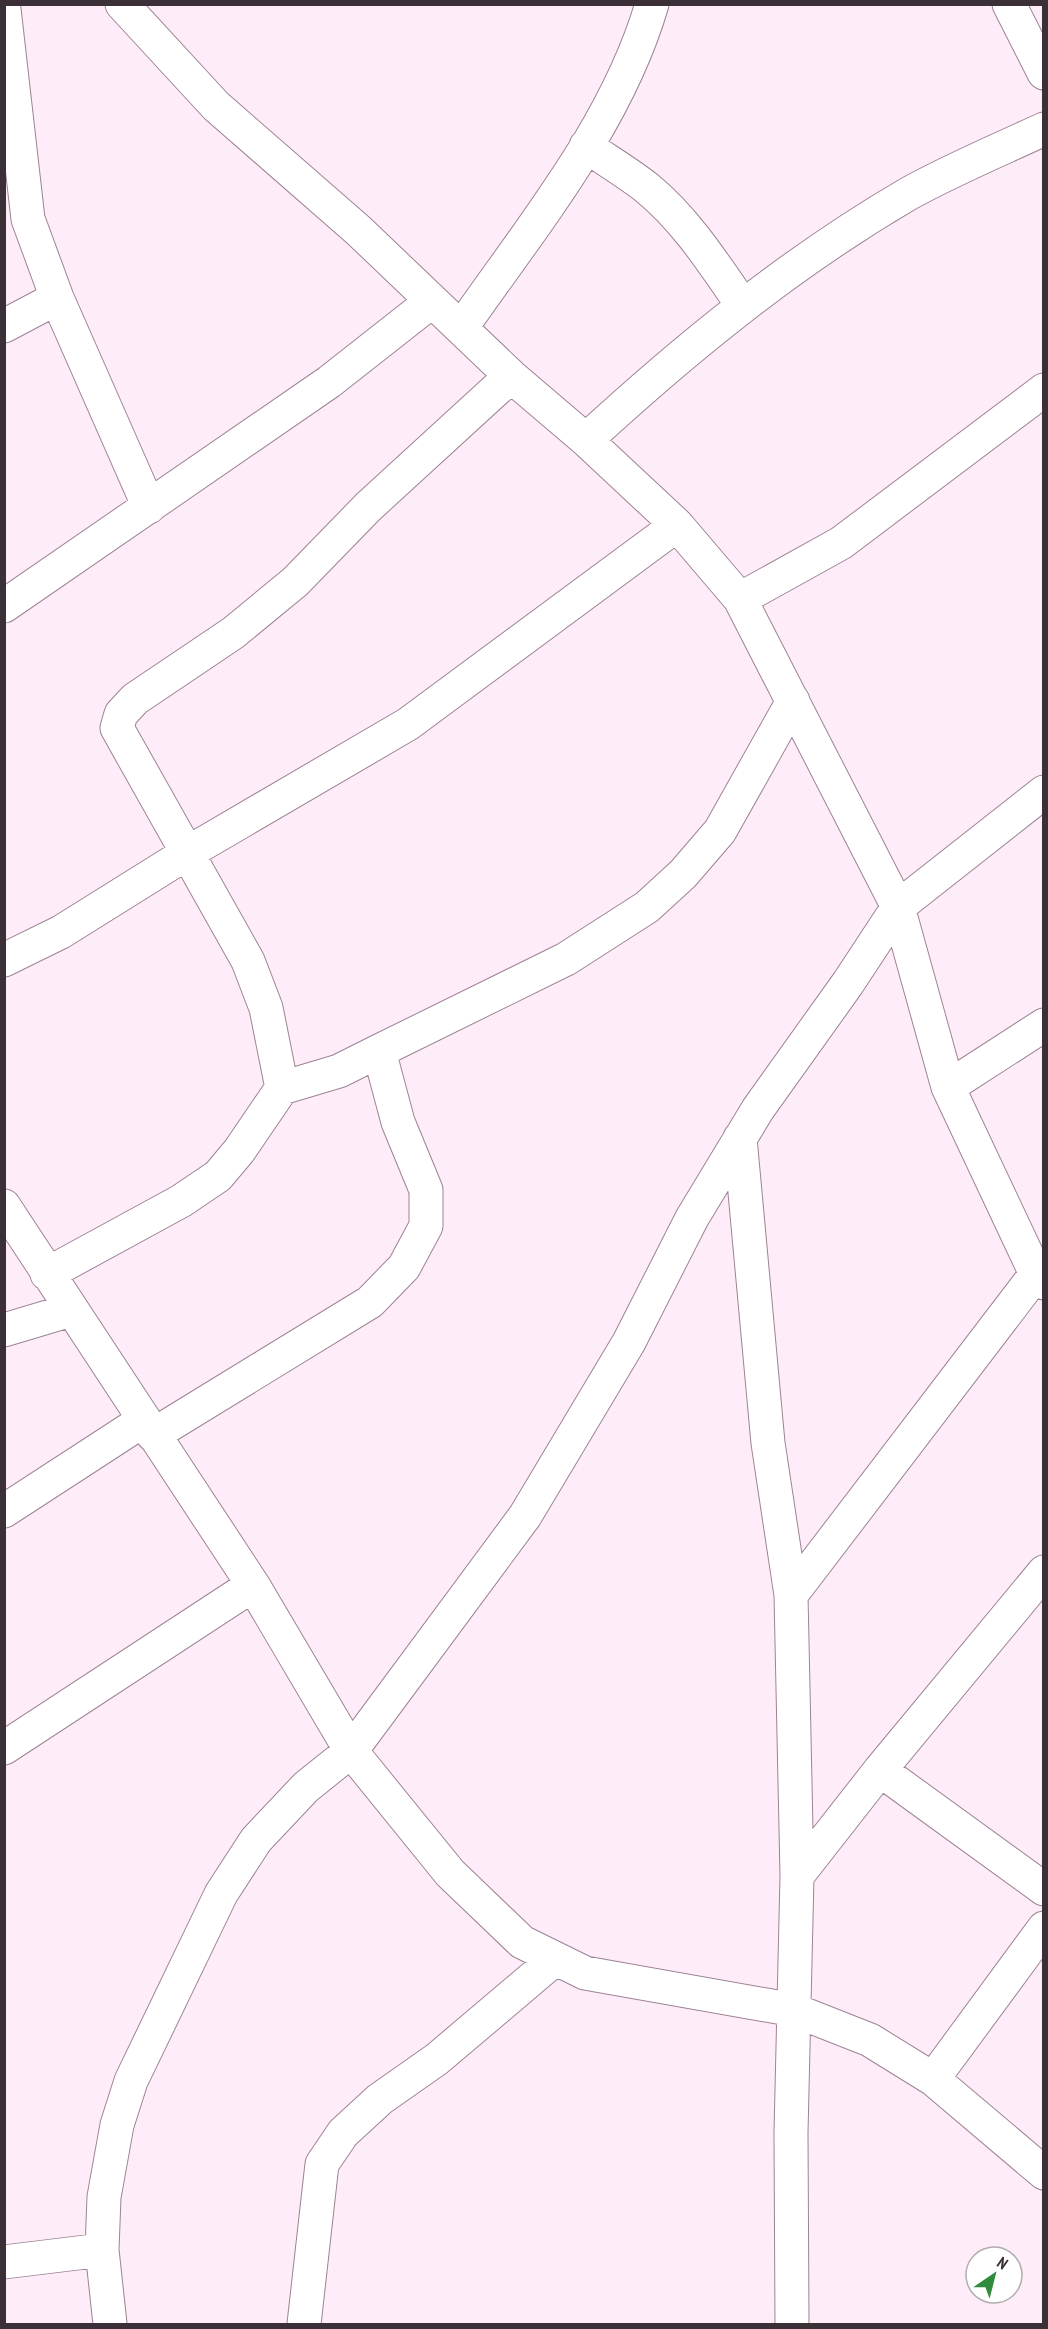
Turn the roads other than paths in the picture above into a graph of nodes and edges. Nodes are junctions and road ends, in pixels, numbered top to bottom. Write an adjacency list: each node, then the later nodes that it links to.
1 (122, 4): 9 (street)
2 (652, 4): 7 (street)
3 (1009, 4): 5 (street)
4 (4, 9): 8 (street)
5 (1044, 73)
6 (1044, 129): 10 (street)
7 (586, 146): 10 (street); 12 (street)
8 (57, 298): 11 (street); 16 (street)
9 (432, 301): 12 (street); 16 (street)
10 (743, 306): 15 (street)
11 (4, 326)
12 (462, 327): 13 (street)
13 (511, 376): 15 (street); 22 (street)
14 (1044, 390): 18 (street)
15 (586, 440): 17 (street)
16 (149, 507): 19 (street)
17 (677, 525): 18 (street); 22 (street)
18 (740, 600): 20 (street)
19 (4, 606)
20 (793, 701): 23 (street); 26 (street)
21 (1044, 792): 23 (street)
22 (189, 852): 24 (street); 28 (street)
23 (898, 907): 27 (street); 29 (street)
24 (4, 960)
25 (1044, 1025): 27 (street)
26 (379, 1052): 28 (street); 35 (street)
27 (948, 1087): 32 (street)
28 (282, 1088): 31 (street)
29 (740, 1138): 39 (street); 41 (street)
30 (4, 1206): 31 (street)
31 (48, 1274): 33 (street)
32 (1040, 1279): 39 (street)
33 (71, 1310): 34 (street); 35 (street)
34 (4, 1330)
35 (149, 1428): 36 (street); 38 (street)
36 (4, 1511)
37 (1044, 1572): 42 (street)
38 (253, 1586): 40 (street); 41 (street)
39 (791, 1595): 43 (street)
40 (4, 1748)
41 (351, 1751): 46 (street); 50 (street)
42 (880, 1770): 43 (street); 44 (street)
43 (797, 1876): 47 (street)
44 (1044, 1889)
45 (1044, 1928): 48 (street)
46 (555, 1959): 47 (street); 53 (street)
47 (794, 2010): 48 (street); 54 (street)
48 (933, 2079): 49 (street)
49 (1044, 2173)
50 (102, 2250): 51 (street); 52 (street)
51 (4, 2262)
52 (110, 2325)
53 (304, 2325)
54 (792, 2325)

